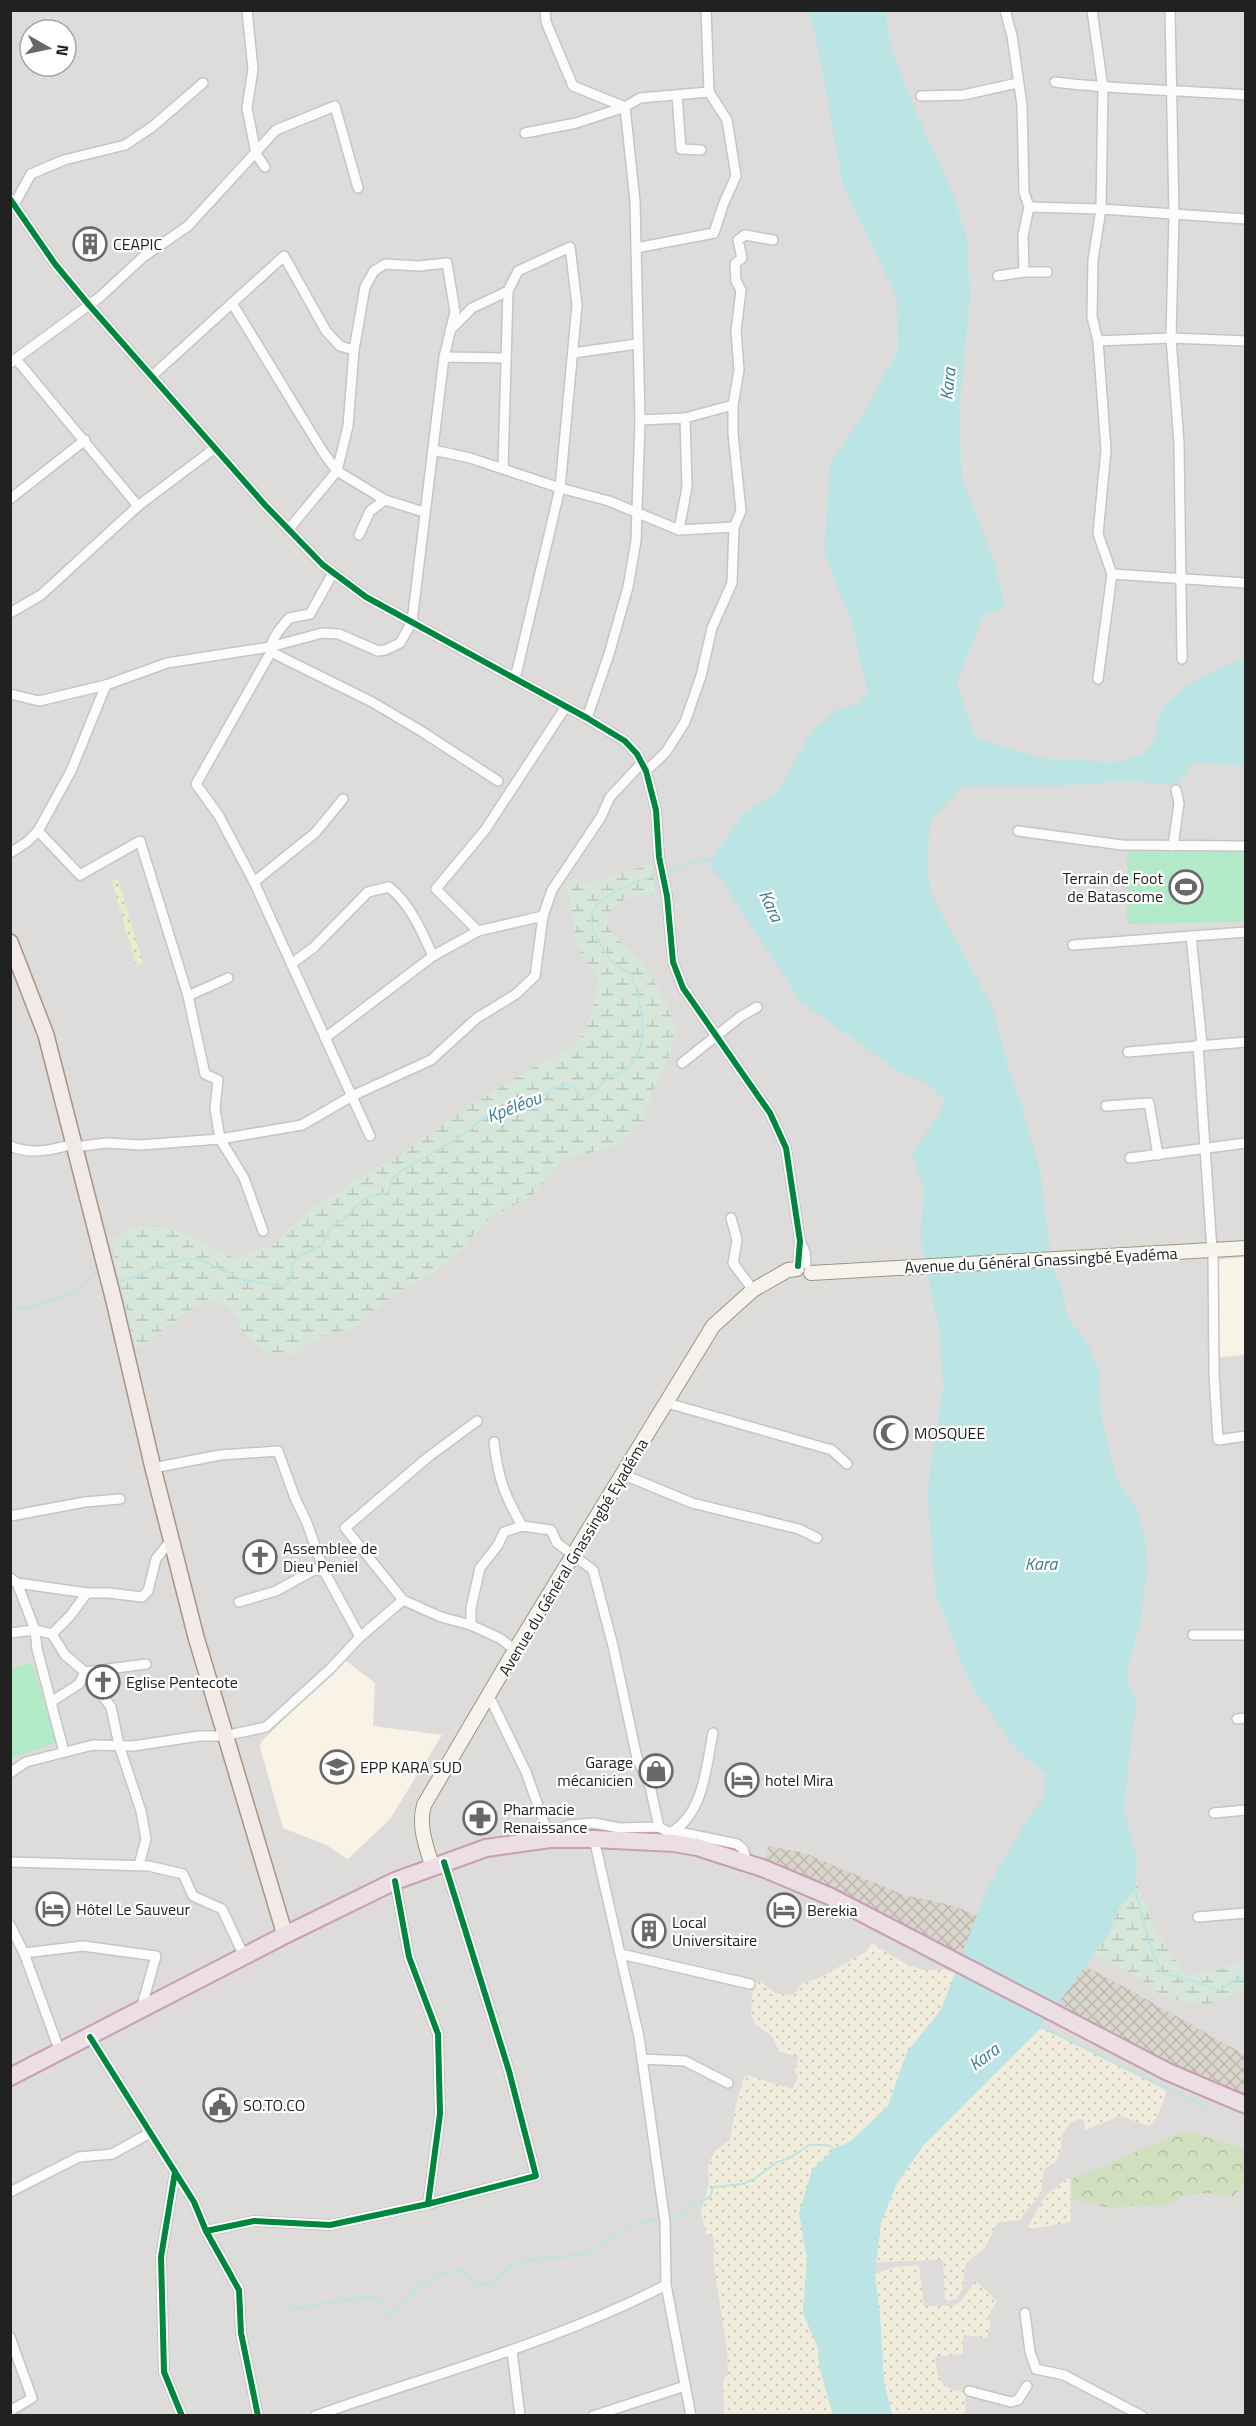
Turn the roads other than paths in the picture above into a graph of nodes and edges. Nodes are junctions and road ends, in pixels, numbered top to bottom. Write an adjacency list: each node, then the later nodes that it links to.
1 (247, 10): 19 (street)
2 (545, 10): 16 (street)
3 (706, 10): 12 (street)
4 (1005, 10): 9 (street)
5 (1092, 10): 10 (street)
6 (1170, 10): 11 (street)
7 (1055, 82): 10 (street)
8 (203, 83): 22 (street)
9 (1018, 83): 15 (street); 23 (street)
10 (1103, 88): 11 (street); 24 (street)
11 (1170, 89): 13 (street); 25 (street)
12 (708, 92): 14 (street); 28 (street)
13 (1245, 95)
14 (677, 96): 16 (street); 18 (street)
15 (921, 96)
16 (625, 106): 17 (street); 28 (street)
17 (525, 133)
18 (700, 150)
19 (256, 154): 20 (street); 21 (street); 34 (street)
20 (265, 167)
21 (358, 188)
22 (13, 201): 34 (street)
23 (1029, 207): 24 (street); 29 (street)
24 (1101, 209): 25 (street); 37 (street)
25 (1174, 215): 26 (street); 36 (street)
26 (1245, 219)
27 (773, 240): 46 (street)
28 (636, 248): 39 (street)
29 (1024, 272): 30 (street); 31 (street)
30 (1047, 272)
31 (998, 276)
32 (508, 291): 35 (street); 41 (street); 43 (street)
33 (232, 303): 40 (street); 45 (street); 53 (street)
34 (89, 305): 44 (street); 45 (street)
35 (450, 330): 40 (street); 42 (street)
36 (1171, 338): 37 (street); 38 (street); 66 (street)
37 (1098, 341): 65 (street)
38 (1245, 341)
39 (637, 344): 41 (street); 48 (street)
40 (354, 350): 53 (street)
41 (573, 353): 54 (street)
42 (444, 357): 43 (street); 51 (street)
43 (506, 358): 52 (street)
44 (13, 361): 49 (street)
45 (152, 376): 50 (street)
46 (733, 405): 47 (street); 60 (street)
47 (686, 418): 48 (street); 62 (street)
48 (640, 420): 58 (street)
49 (85, 440): 55 (street); 57 (street)
50 (215, 448): 57 (street); 61 (street)
51 (433, 450): 52 (street); 59 (street)
52 (503, 468): 54 (street)
53 (337, 471): 56 (street); 61 (street)
54 (560, 488): 58 (street); 72 (street)
55 (10, 500)
56 (385, 500): 59 (street); 63 (street)
57 (138, 506): 68 (street)
58 (637, 511): 62 (street); 77 (street)
59 (424, 512): 69 (street)
60 (734, 527): 62 (street); 78 (street)
61 (288, 530): 64 (street)
62 (679, 530)
63 (359, 535)
64 (333, 573): 69 (street); 70 (street)
65 (1112, 574): 66 (street); 73 (street)
66 (1181, 580): 67 (street); 71 (street)
67 (1245, 583)
68 (10, 613)
69 (412, 622): 70 (street); 72 (street)
70 (271, 650): 74 (street); 79 (street); 87 (street)
71 (1182, 659)
72 (515, 679): 76 (street)
73 (1098, 680)
74 (106, 685): 75 (street); 82 (street)
75 (10, 694)
76 (565, 708): 77 (street); 89 (street)
77 (587, 718): 78 (street)
78 (644, 767): 88 (street); 99 (street)
79 (498, 781)
80 (1176, 790): 84 (street)
81 (343, 799): 87 (street)
82 (38, 831): 86 (street); 97 (street)
83 (1018, 831): 84 (street)
84 (1173, 846): 85 (street)
85 (1245, 846)
86 (10, 854)
87 (254, 882): 95 (street)
88 (543, 916): 89 (street); 105 (street)
89 (478, 931): 94 (street)
90 (1245, 932): 91 (street)
91 (1191, 936): 93 (street); 102 (street)
92 (10, 942): 111 (main road)
93 (1073, 945)
94 (433, 956): 95 (street); 100 (street)
95 (291, 964): 100 (street)
96 (228, 978): 97 (street)
97 (188, 996): 108 (street)
98 (757, 1007): 99 (street)
99 (717, 1035): 104 (street); 119 (street)
100 (325, 1038): 105 (street)
101 (1245, 1042): 102 (street)
102 (1200, 1045): 103 (street); 112 (street)
103 (1128, 1052)
104 (682, 1063)
105 (352, 1096): 107 (street); 108 (street)
106 (1106, 1106): 113 (street)
107 (370, 1136)
108 (220, 1139): 111 (street); 116 (street)
109 (1245, 1143): 112 (street)
110 (10, 1146): 111 (street)
111 (74, 1146): 126 (main road)
112 (1205, 1149): 113 (street); 118 (street)
113 (1158, 1155): 114 (street)
114 (1130, 1158)
115 (731, 1218): 120 (street)
116 (263, 1231)
117 (1245, 1248): 118 (main road, Avenue du Général Gnassingbé Eyadéma)
118 (1213, 1250): 119 (main road, Avenue du Général Gnassingbé Eyadéma); 123 (street)
119 (804, 1269): 120 (main road, Avenue du Général Gnassingbé Eyadéma)
120 (753, 1290): 121 (main road, Avenue du Général Gnassingbé Eyadéma)
121 (667, 1403): 125 (street); 127 (main road, Avenue du Général Gnassingbé Eyadéma)
122 (477, 1421): 137 (street)
123 (1245, 1436)
124 (494, 1442): 130 (street)
125 (847, 1464)
126 (153, 1468): 132 (main road); 134 (street)
127 (622, 1474): 131 (street); 133 (main road, Avenue du Général Gnassingbé Eyadéma)
128 (120, 1499): 129 (street)
129 (10, 1516)
130 (522, 1526): 133 (street); 139 (street)
131 (817, 1538)
132 (172, 1539): 136 (street); 152 (main road)
133 (573, 1554): 146 (main road, Avenue du Général Gnassingbé Eyadéma); 158 (street)
134 (324, 1571): 138 (street); 145 (street)
135 (14, 1580): 136 (street); 140 (street)
136 (87, 1593): 142 (street)
137 (403, 1600): 139 (street); 145 (street)
138 (240, 1602)
139 (471, 1625): 146 (street)
140 (35, 1630): 141 (street); 142 (street); 150 (street)
141 (10, 1634)
142 (52, 1634): 148 (street)
143 (1193, 1635): 144 (street)
144 (1245, 1635)
145 (360, 1637): 152 (street)
146 (515, 1650): 149 (main road, Avenue du Général Gnassingbé Eyadéma)
147 (146, 1664): 148 (street)
148 (84, 1672): 150 (street); 153 (street)
149 (489, 1696): 160 (street); 163 (main road, Avenue du Général Gnassingbé Eyadéma)
150 (51, 1702): 154 (street)
151 (713, 1733): 159 (street)
152 (224, 1736): 153 (street); 169 (main road)
153 (119, 1744): 154 (street); 164 (street)
154 (64, 1752): 155 (street)
155 (10, 1773)
156 (1245, 1810): 157 (street)
157 (1214, 1813)
158 (659, 1827): 159 (street); 160 (street)
159 (673, 1836): 161 (highway); 180 (highway)
160 (549, 1837): 161 (highway); 163 (highway)
161 (594, 1839): 171 (street)
162 (10, 1862): 164 (street)
163 (438, 1864): 165 (highway); 184 (street)
164 (140, 1865): 172 (street)
165 (395, 1881): 169 (highway); 184 (street)
166 (1245, 1913): 167 (street)
167 (1198, 1917)
168 (10, 1925): 170 (street)
169 (285, 1935): 172 (highway)
170 (24, 1953): 174 (street); 176 (street)
171 (621, 1954): 173 (street); 177 (street)
172 (244, 1956): 174 (highway)
173 (750, 1984)
174 (141, 2011): 175 (highway)
175 (90, 2037): 176 (highway); 181 (street)
176 (60, 2052): 178 (highway)
177 (642, 2059): 179 (street); 186 (street)
178 (10, 2077)
179 (728, 2083)
180 (1245, 2104)
181 (150, 2133): 182 (street); 183 (street)
182 (175, 2172): 185 (street); 194 (street)
183 (10, 2192)
184 (428, 2204): 185 (street)
185 (206, 2230): 195 (street)
186 (666, 2285): 189 (street); 190 (street)
187 (1025, 2313): 200 (street)
188 (10, 2337): 193 (street)
189 (512, 2351): 196 (street); 197 (street)
190 (685, 2386): 198 (street); 199 (street)
191 (1028, 2386): 192 (street)
192 (969, 2391)
193 (10, 2411)
194 (182, 2415)
195 (258, 2415)
196 (315, 2415)
197 (520, 2415)
198 (593, 2415)
199 (691, 2415)
200 (1142, 2415)

